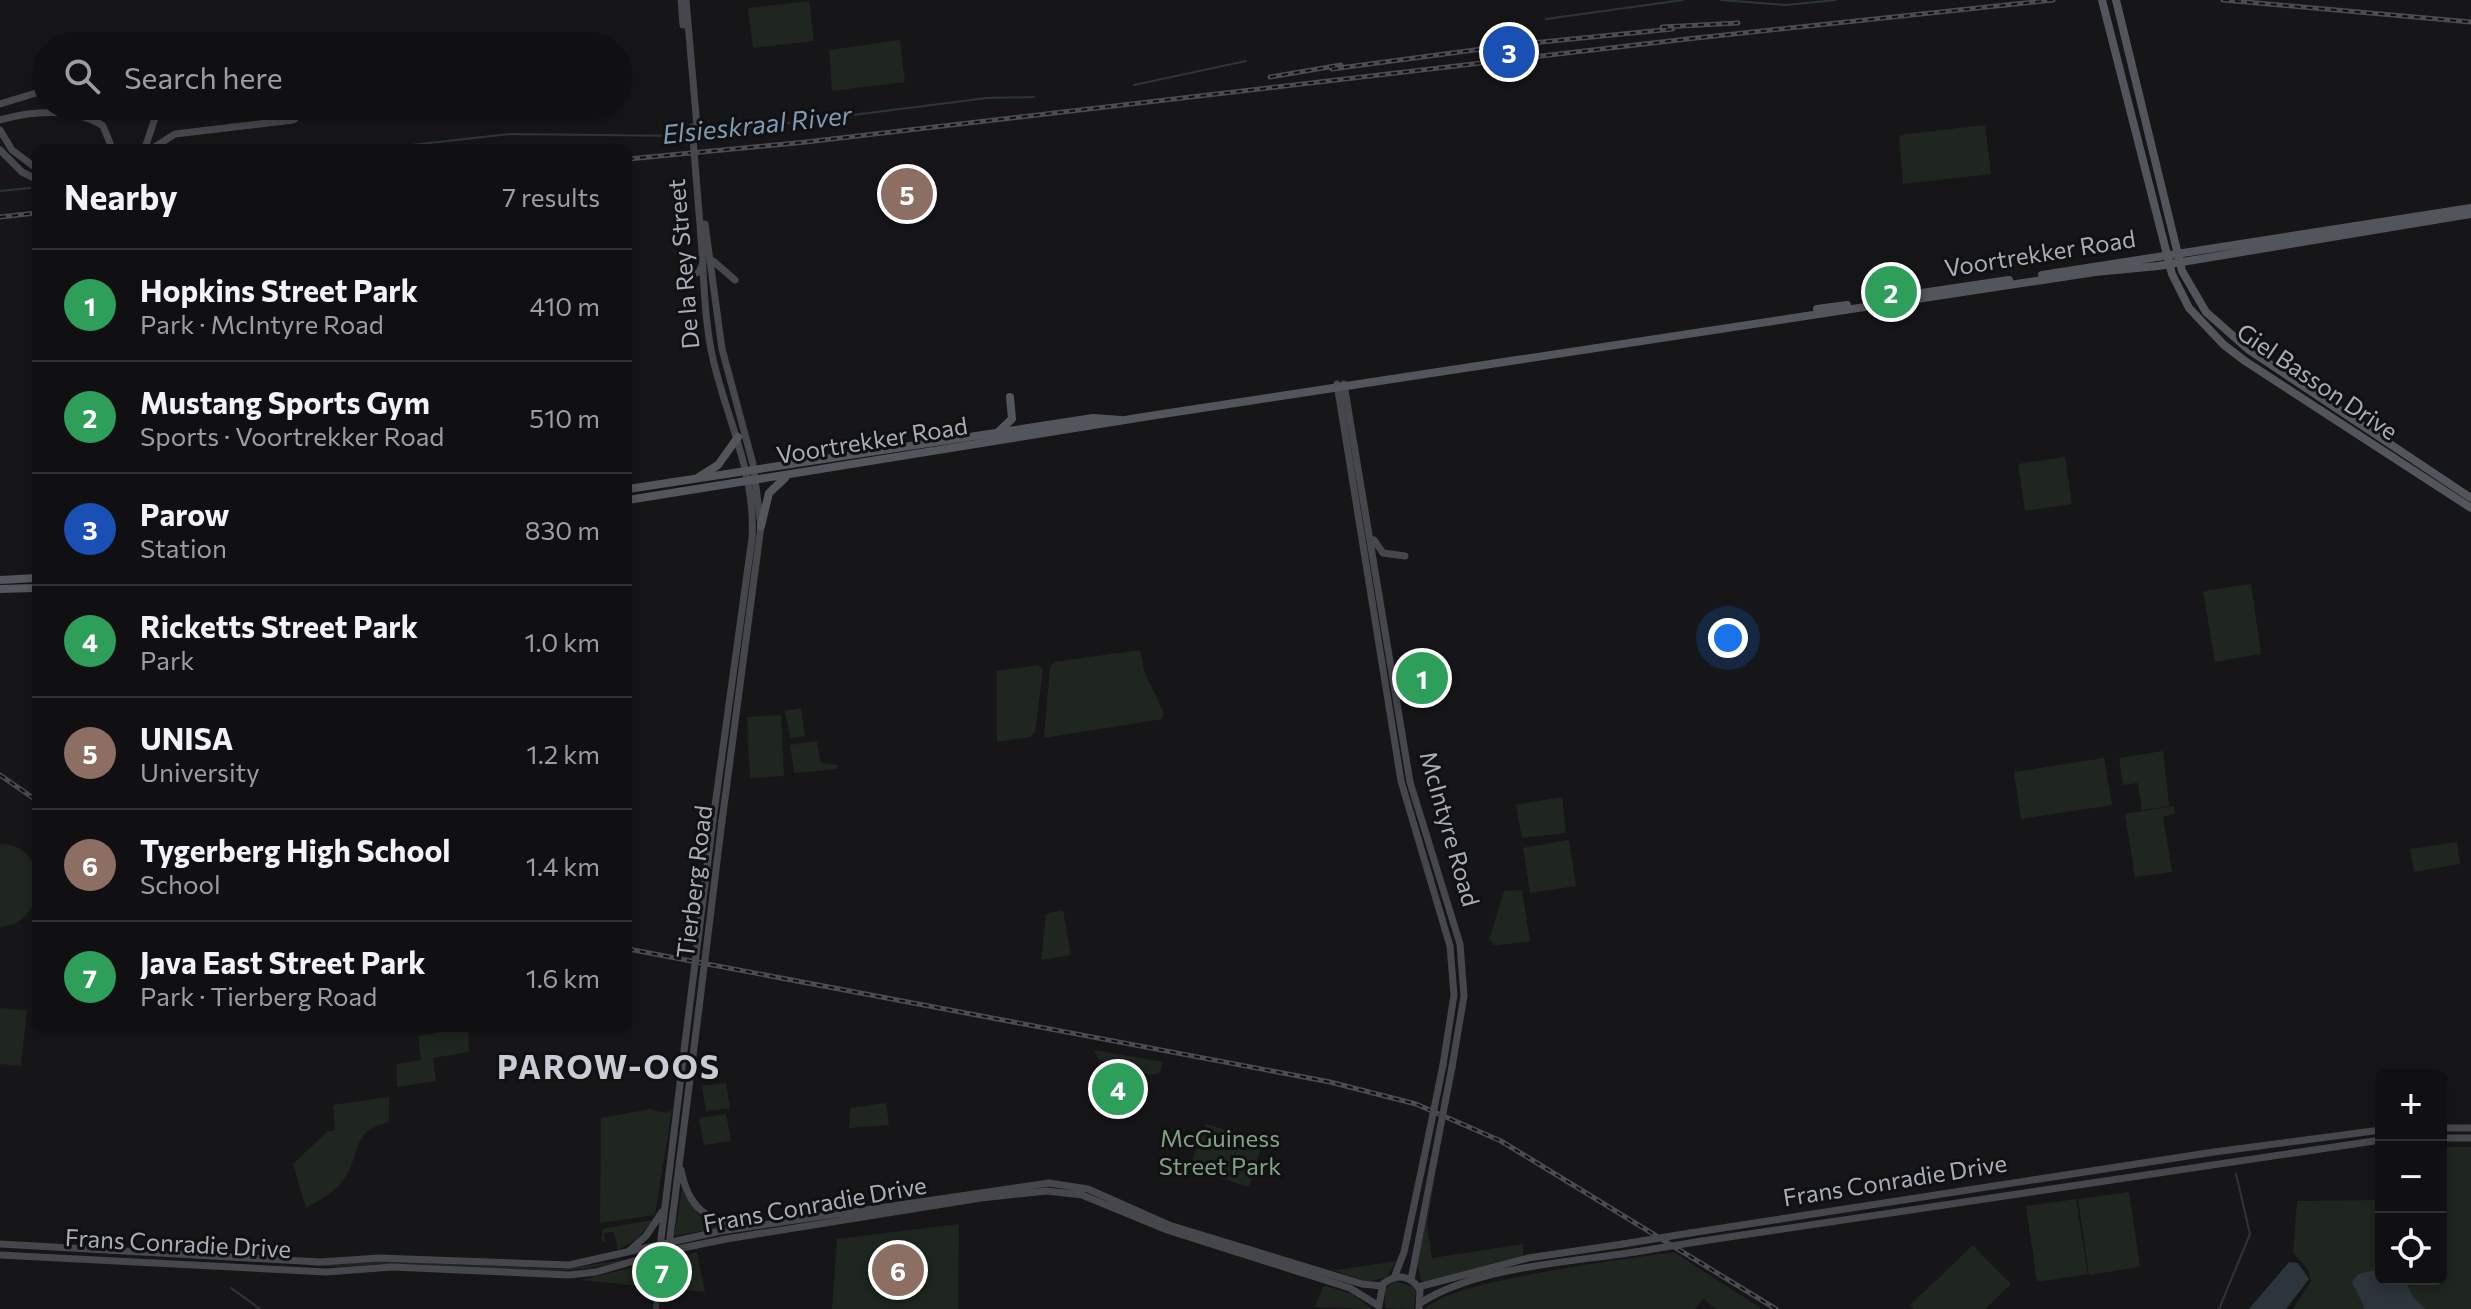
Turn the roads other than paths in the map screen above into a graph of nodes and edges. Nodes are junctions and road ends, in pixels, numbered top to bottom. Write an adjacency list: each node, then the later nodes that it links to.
1 (684, 0): 11 (main road, De la Rey Street)
2 (2102, 0): 21 (main road, Giel Basson Drive)
3 (2116, 0): 22 (main road, Giel Basson Drive)
4 (32, 94): 5 (main road)
5 (0, 104)
6 (32, 115): 7 (main road)
7 (4, 119)
8 (90, 120): 13 (main road)
9 (154, 120): 14 (main road)
10 (293, 120): 15 (main road)
11 (694, 127): 23 (main road, De la Rey Street, bridge); 26 (main road, De la Rey Street, bridge)
12 (0, 130): 17 (main road)
13 (110, 144)
14 (146, 144)
15 (159, 144)
16 (0, 150): 18 (main road)
17 (32, 165)
18 (32, 177)
19 (2471, 208): 22 (main road, Voortrekker Road)
20 (2471, 214): 22 (main road, Voortrekker Road)
21 (2160, 232): 24 (main road, Giel Basson Drive); 25 (main road)
22 (2178, 257): 24 (main road, Voortrekker Road); 40 (main road, Giel Basson Drive)
23 (712, 260): 28 (main road); 29 (main road, De la Rey Street)
24 (2167, 260): 25 (main road, Voortrekker Road); 31 (main road, Voortrekker Road); 42 (main road, Giel Basson Drive)
25 (2125, 262): 31 (main road, Voortrekker Road)
26 (703, 263): 27 (main road); 30 (main road, De la Rey Street)
27 (684, 277)
28 (735, 280)
29 (717, 316): 30 (main road); 37 (main road, De la Rey Street)
30 (718, 378): 35 (main road, De la Rey Street)
31 (1339, 387): 33 (main road, Voortrekker Road); 44 (main road, McIntyre Road); 63 (main road, McIntyre Road, bridge)
32 (1010, 397): 34 (main road)
33 (1121, 420): 34 (main road, Voortrekker Road); 36 (main road, Voortrekker Road)
34 (997, 433): 37 (main road, Voortrekker Road)
35 (738, 437): 37 (main road, De la Rey Street); 38 (main road)
36 (789, 475): 37 (main road, Voortrekker Road); 43 (main road)
37 (752, 476): 38 (main road, Voortrekker Road); 41 (main road, Voortrekker Road); 43 (main road, Tierberg Road); 57 (main road, Tierberg Road, bridge)
38 (691, 480): 39 (main road, Voortrekker Road)
39 (632, 488)
40 (2471, 498)
41 (632, 499)
42 (2471, 508)
43 (761, 526): 56 (main road, Tierberg Road, bridge)
44 (1370, 531): 45 (main road); 64 (main road, McIntyre Road, bridge)
45 (1405, 556)
46 (32, 578): 47 (main road)
47 (0, 580)
48 (32, 588): 49 (main road)
49 (0, 589)
50 (2447, 1128): 51 (main road)
51 (2471, 1128)
52 (2375, 1131): 66 (main road, Frans Conradie Drive, bridge)
53 (2447, 1138): 54 (main road)
54 (2471, 1138)
55 (2375, 1141): 67 (main road, Frans Conradie Drive, bridge)
56 (680, 1160): 58 (main road); 60 (main road, Tierberg Road)
57 (663, 1210): 60 (main road, Tierberg Road); 61 (main road)
58 (750, 1226): 60 (main road, Frans Conradie Drive); 65 (main road, Frans Conradie Drive)
59 (0, 1244): 61 (main road, Frans Conradie Drive)
60 (664, 1247): 61 (main road, Frans Conradie Drive); 62 (main road, Frans Conradie Drive); 68 (main road, Frans Conradie Drive); 69 (street, Tierberg Road)
61 (624, 1254)
62 (0, 1255)
63 (1394, 1278): 64 (main road); 65 (main road)
64 (1411, 1280): 66 (main road)
65 (1382, 1286): 68 (main road)
66 (1418, 1287): 67 (main road)
67 (1420, 1306)
68 (1380, 1307)
69 (656, 1309)

